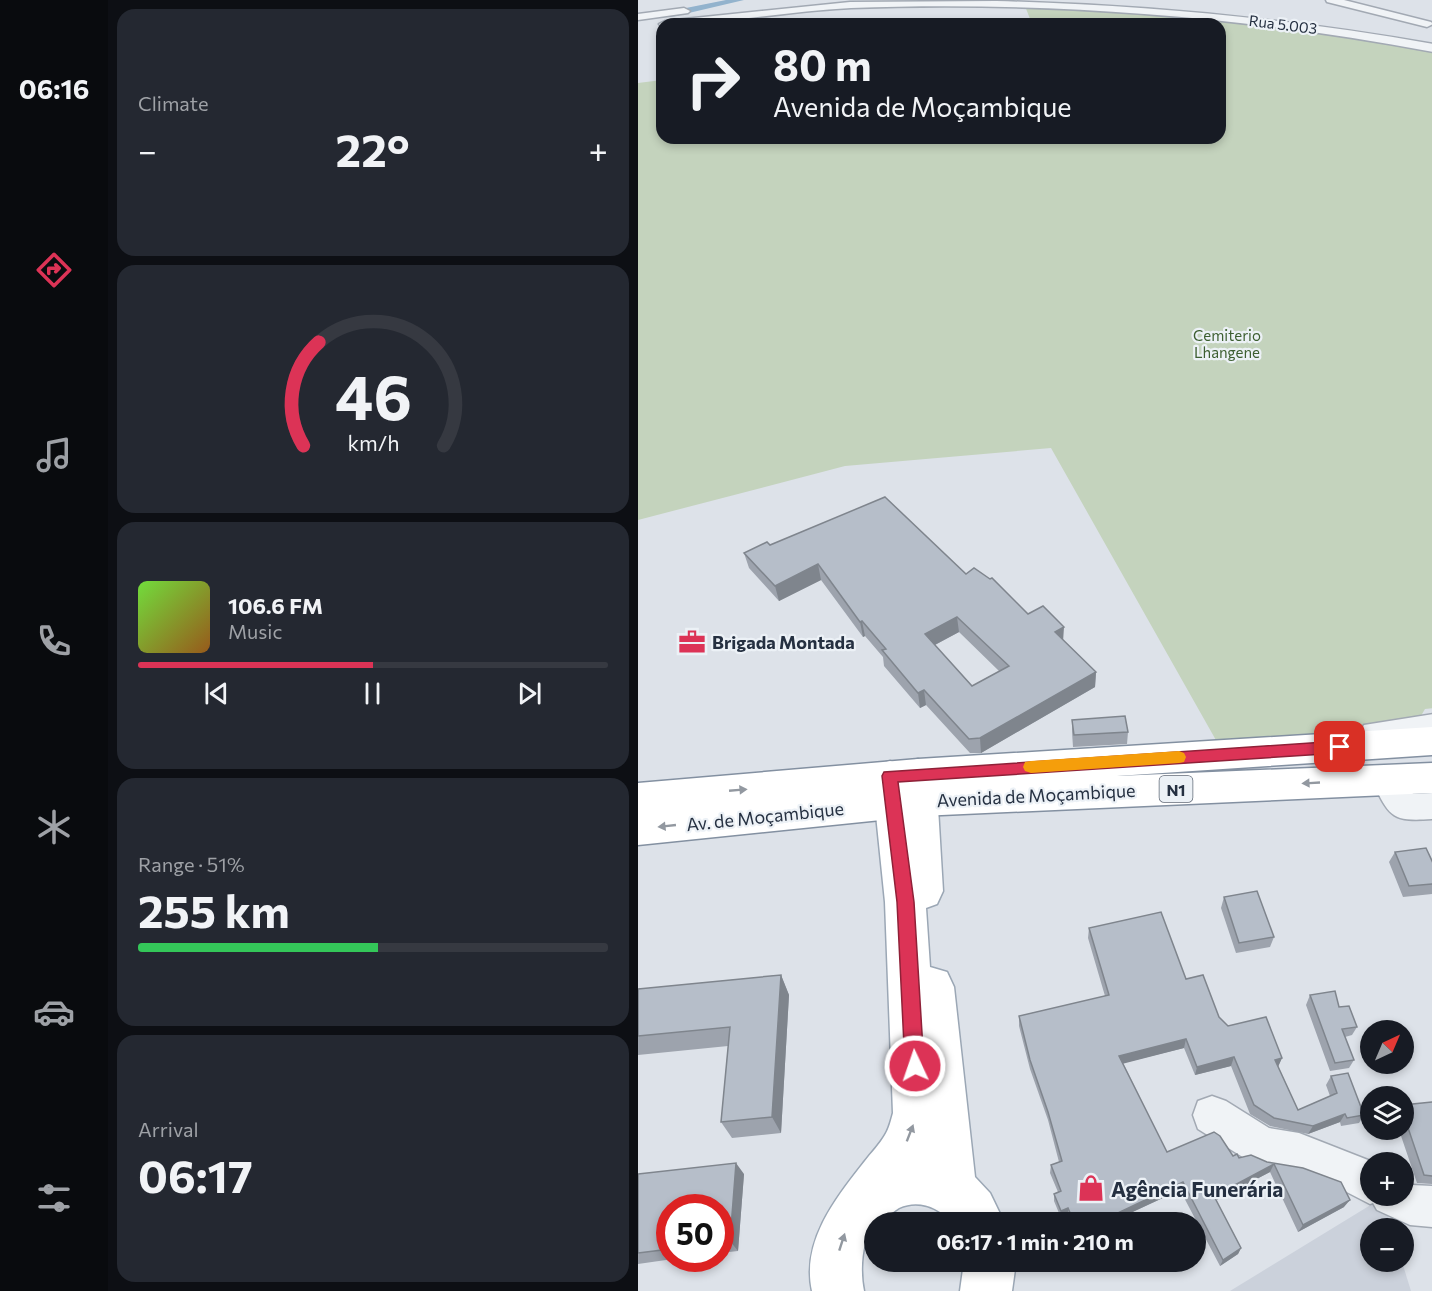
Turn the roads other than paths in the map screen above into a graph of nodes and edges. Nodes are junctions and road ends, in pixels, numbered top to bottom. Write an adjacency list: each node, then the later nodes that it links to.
1 (1331, 0): 8 (street)
2 (942, 2): 4 (street); 5 (street, Rua 5.003); 9 (street, Rua 5.003)
3 (695, 8): 6 (street)
4 (921, 17)
5 (722, 18)
6 (638, 19): 7 (street, Rua 5.003)
7 (656, 23)
8 (1427, 24)
9 (1433, 48)
10 (1433, 725): 12 (street)
11 (1433, 741): 12 (main road, Avenida de Moçambique / N1)
12 (1340, 747): 15 (main road, Avenida de Moçambique / N1)
13 (1433, 778): 14 (main road, Avenida de Moçambique / N1)
14 (1386, 780): 15 (main road, Avenida de Moçambique / N1, one-way to 15); 17 (street)
15 (905, 788): 16 (main road, Av. de Moçambique / N1, one-way to 15); 18 (main road, Av. de Moçambique / N1, one-way to 18); 21 (main road, one-way to 15); 22 (main road)
16 (638, 799)
17 (1433, 806)
18 (638, 829)
19 (1212, 1114): 20 (street)
20 (1360, 1178)
21 (868, 1200): 22 (main road); 26 (main road, one-way to 21)
22 (965, 1205)
23 (1414, 1205): 24 (street)
24 (1433, 1207)
25 (989, 1272): 27 (main road)
26 (838, 1291)
27 (986, 1291)

